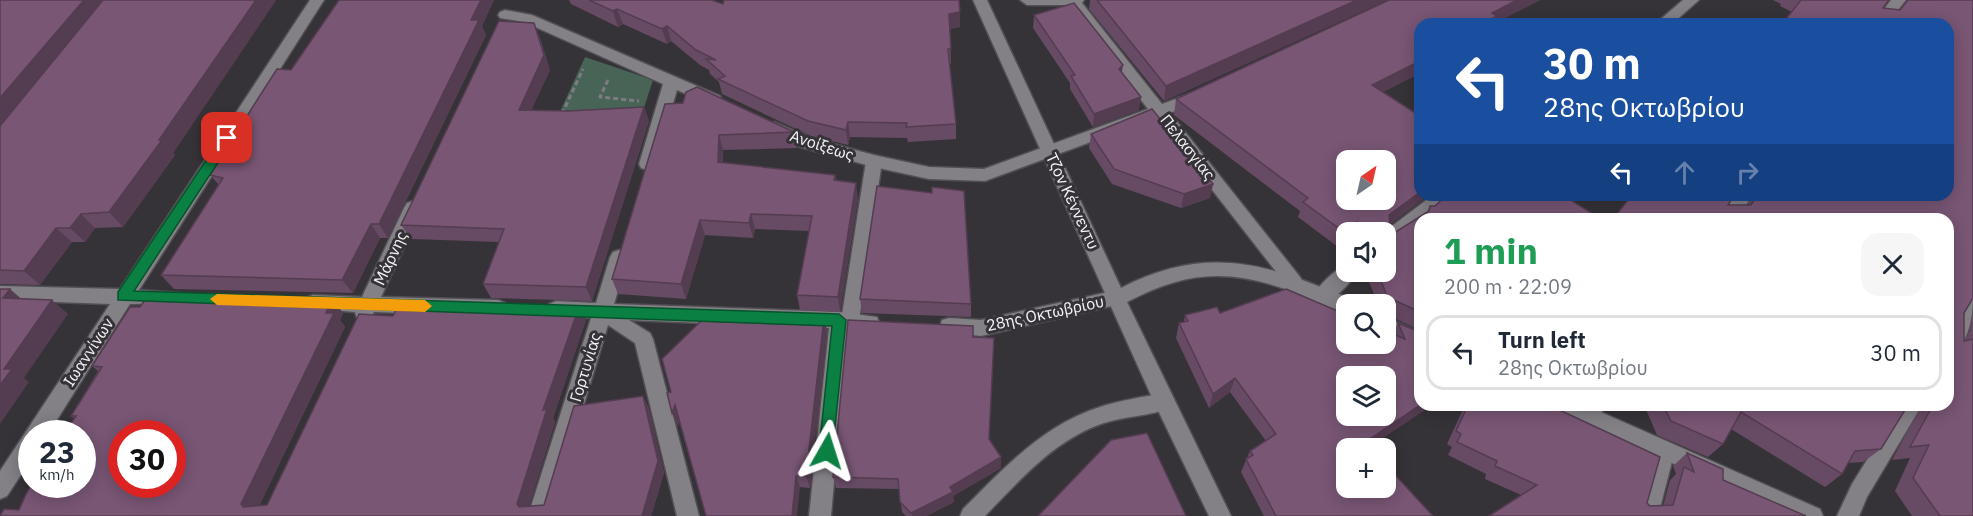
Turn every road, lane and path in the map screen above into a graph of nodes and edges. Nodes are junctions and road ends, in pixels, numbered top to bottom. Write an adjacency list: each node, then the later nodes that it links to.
1 (317, 0): 32 (street, Ιωαννίνων)
2 (980, 0): 20 (street, Τζον Κέννεντυ)
3 (1028, 0): 6 (street, Πελασγίας)
4 (1692, 0): 8 (street)
5 (1899, 0): 9 (street)
6 (1075, 1): 17 (street, Πελασγίας)
7 (508, 8): 10 (street); 11 (street)
8 (1670, 18)
9 (1884, 18)
10 (495, 36)
11 (594, 47): 12 (street); 19 (path)
12 (618, 57): 13 (street); 15 (path)
13 (672, 80): 15 (street); 16 (street)
14 (1206, 93): 17 (street, Ανοίξεως)
15 (665, 103): 22 (street)
16 (724, 104)
17 (1160, 111): 20 (street, Ανοίξεως); 29 (street, Πελασγίας)
18 (755, 119): 21 (street, Ανοίξεως)
19 (558, 123)
20 (1050, 152): 21 (street, Ανοίξεως); 34 (street, Τζον Κέννεντυ)
21 (874, 161): 41 (street)
22 (643, 176)
23 (418, 197): 38 (street, Μάρνης)
24 (1438, 201): 25 (street)
25 (1423, 213)
26 (1414, 220): 27 (street)
27 (1396, 233)
28 (623, 243): 40 (street, Γορτυνίας)
29 (1294, 282): 33 (street, Πελασγίας); 34 (street, 28ης Οκτωβρίου)
30 (1337, 282): 33 (street)
31 (0, 293): 32 (street)
32 (123, 296): 35 (street); 51 (street, Ιωαννίνων)
33 (1322, 296): 37 (street, Πελασγίας)
34 (1118, 298): 43 (street, 28ης Οκτωβρίου); 48 (street, Τζον Κέννεντυ)
35 (193, 299)
36 (298, 302): 38 (street)
37 (1336, 302)
38 (368, 304): 40 (street); 44 (street, Μάρνης)
39 (1973, 304): 46 (street)
40 (602, 311): 41 (street); 55 (street, Γορτυνίας); 56 (street)
41 (845, 320): 42 (street); 57 (street)
42 (886, 323)
43 (933, 325)
44 (358, 326)
45 (1396, 329): 47 (street)
46 (1954, 336)
47 (1414, 337)
48 (1164, 402): 58 (street); 59 (street, Τζον Κέννεντυ)
49 (1593, 411): 52 (street)
50 (1908, 411): 62 (street)
51 (45, 420)
52 (1665, 450): 60 (street); 61 (street)
53 (18, 461): 54 (street)
54 (0, 489)
55 (539, 516)
56 (688, 516)
57 (820, 516)
58 (971, 516)
59 (1220, 516)
60 (1647, 516)
61 (1812, 516)
62 (1848, 516)

